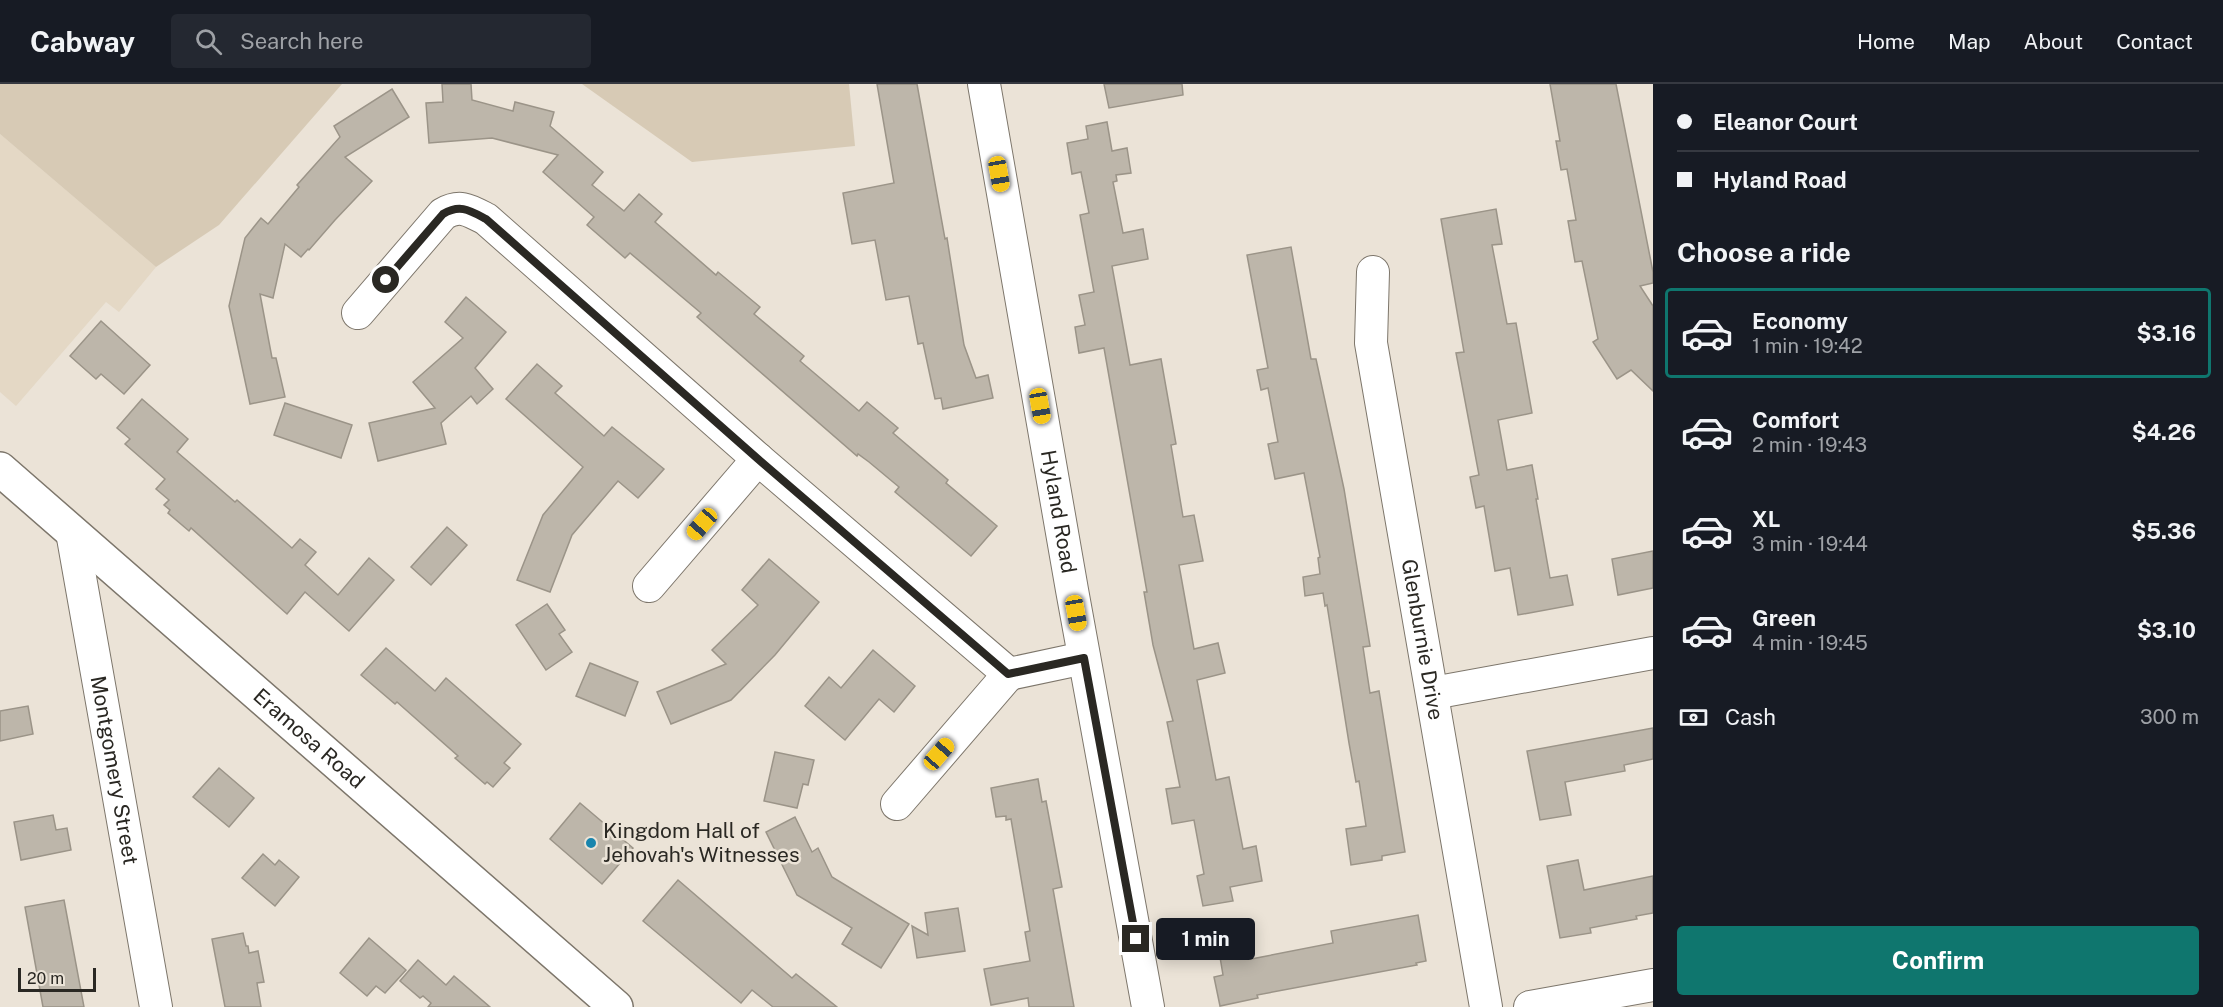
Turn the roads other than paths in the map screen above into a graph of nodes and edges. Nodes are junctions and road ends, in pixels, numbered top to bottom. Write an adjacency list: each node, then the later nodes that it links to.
1 (984, 84): 9 (street, Hyland Road)
2 (1373, 272): 11 (street, Glenburnie Drive)
3 (358, 313): 4 (street)
4 (758, 459): 7 (street); 10 (street)
5 (0, 470): 6 (main road, Eramosa Road)
6 (72, 532): 14 (street, Montgomery Street); 15 (main road, Eramosa Road)
7 (649, 586)
8 (1653, 653): 11 (street)
9 (1084, 658): 10 (street); 16 (street, Hyland Road)
10 (1008, 674): 12 (street)
11 (1433, 693): 17 (street, Glenburnie Drive)
12 (897, 804)
13 (1653, 985): 18 (street)
14 (156, 1007)
15 (616, 1007)
16 (1148, 1007)
17 (1486, 1007)
18 (1530, 1007)

